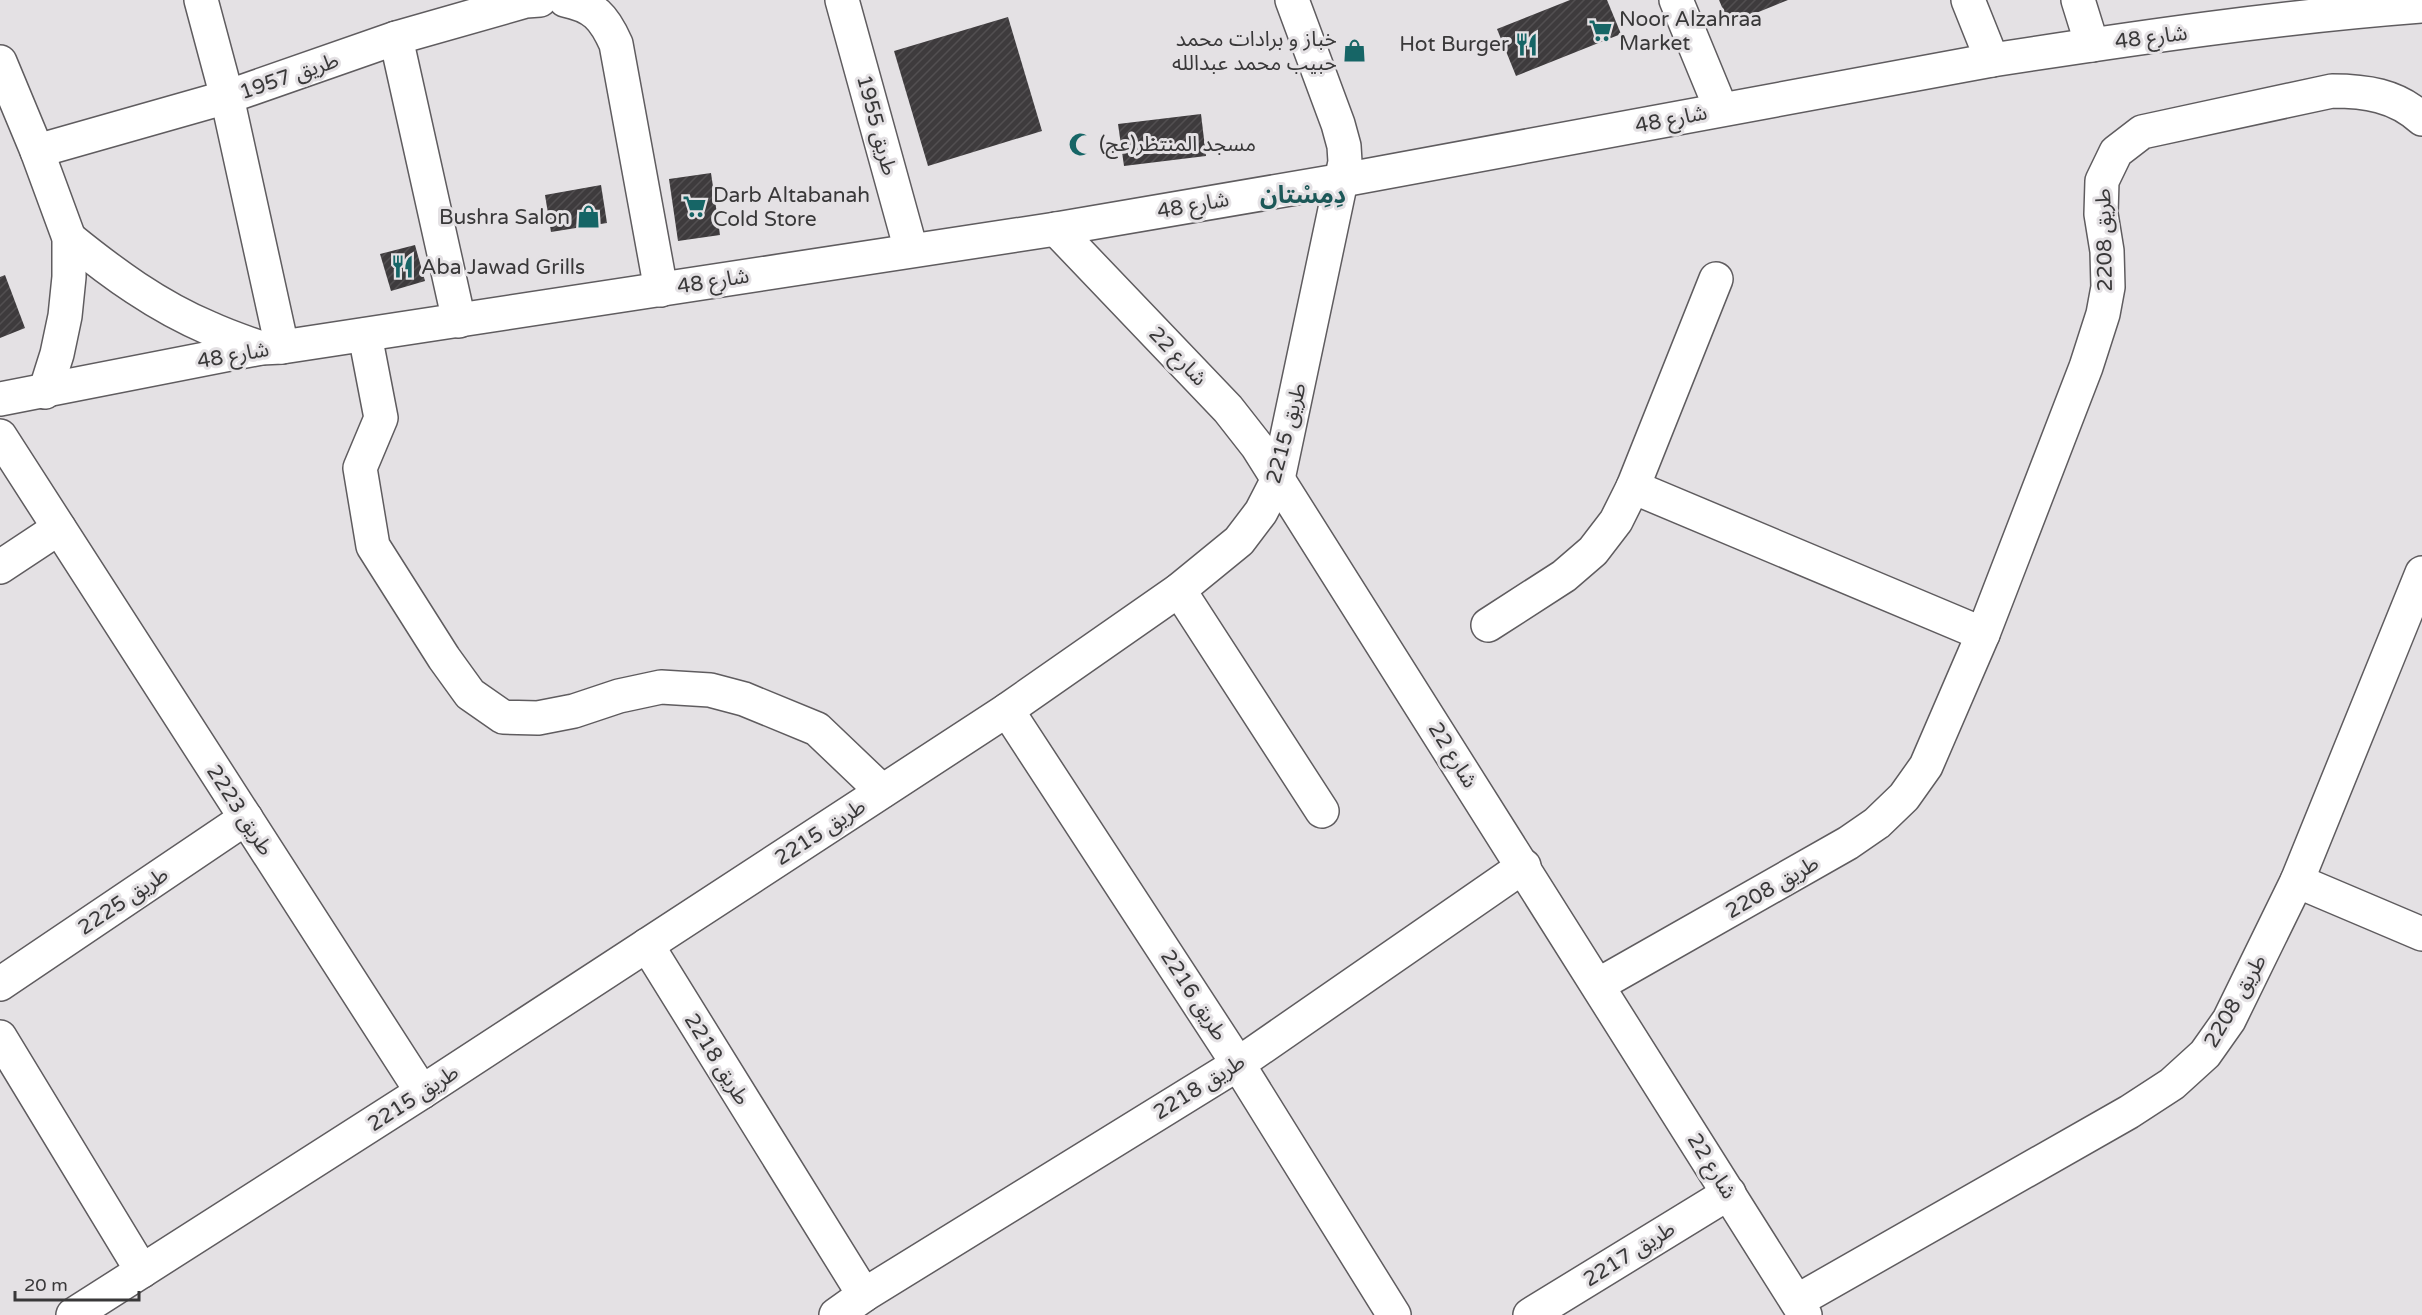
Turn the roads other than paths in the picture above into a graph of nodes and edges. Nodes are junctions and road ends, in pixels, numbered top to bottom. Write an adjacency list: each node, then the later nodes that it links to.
1 (201, 0): 18 (street)
2 (540, 0): 12 (street, طريق 1957)
3 (622, 0): 9 (street)
4 (842, 0): 25 (street, طريق 1955)
5 (1292, 0): 22 (street, طريق 2215)
6 (1677, 0): 19 (street)
7 (1968, 0): 16 (street)
8 (2078, 0): 15 (street)
9 (578, 4): 27 (street)
10 (2357, 5): 11 (street, شارع 48); 13 (street, شارع 48)
11 (2422, 6)
12 (442, 12): 14 (street, طريق 1957)
13 (2251, 12): 15 (street, شارع 48)
14 (396, 38): 18 (street, طريق 1957); 28 (street)
15 (2092, 45): 16 (street, شارع 48)
16 (1992, 60): 19 (street, شارع 48)
17 (0, 62): 21 (street)
18 (227, 97): 21 (street, طريق 1957); 30 (street)
19 (1721, 109): 22 (street, شارع 48)
20 (2422, 119): 41 (street, طريق 2208)
21 (37, 151): 24 (street)
22 (1343, 180): 23 (street, شارع 48); 34 (street, طريق 2215)
23 (1056, 228): 25 (street, شارع 48); 34 (street, شارع 22)
24 (69, 238): 30 (street); 31 (street)
25 (911, 250): 27 (street, شارع 48)
26 (1716, 279): 35 (street)
27 (661, 290): 28 (street, شارع 48)
28 (459, 321): 29 (street, شارع 48)
29 (365, 335): 30 (street, شارع 48); 43 (street)
30 (272, 348): 31 (street, شارع 48)
31 (45, 392): 32 (street, شارع 48)
32 (0, 399)
33 (0, 436): 36 (street, طريق 2223)
34 (1278, 479): 39 (street, طريق 2215); 46 (street, شارع 22)
35 (1633, 487): 40 (street); 41 (street)
36 (59, 528): 37 (street); 45 (street, طريق 2223)
37 (0, 567)
38 (2422, 573): 47 (street, طريق 2208)
39 (1179, 590): 42 (street, طريق 2215); 44 (street)
40 (1488, 625)
41 (1983, 634): 51 (street, طريق 2208)
42 (1007, 710): 43 (street, طريق 2215); 53 (street, طريق 2216)
43 (882, 791): 49 (street, طريق 2215)
44 (1322, 811)
45 (246, 818): 50 (street, طريق 2225); 54 (street, طريق 2223)
46 (1524, 866): 51 (street, شارع 22); 53 (street, طريق 2218)
47 (2297, 881): 48 (street); 58 (street, طريق 2208)
48 (2422, 934)
49 (646, 945): 54 (street, طريق 2215); 57 (street, طريق 2218)
50 (0, 984)
51 (1598, 985): 55 (street, شارع 22)
52 (0, 1037): 56 (street)
53 (1238, 1064): 57 (street, طريق 2218); 61 (street, طريق 2216)
54 (422, 1092): 56 (street, طريق 2215)
55 (1729, 1193): 58 (street, شارع 22); 62 (street, طريق 2217)
56 (142, 1271): 59 (street, طريق 2215)
57 (864, 1295): 60 (street, طريق 2218)
58 (1801, 1308)
59 (73, 1315)
60 (836, 1315)
61 (1394, 1315)
62 (1530, 1315)

